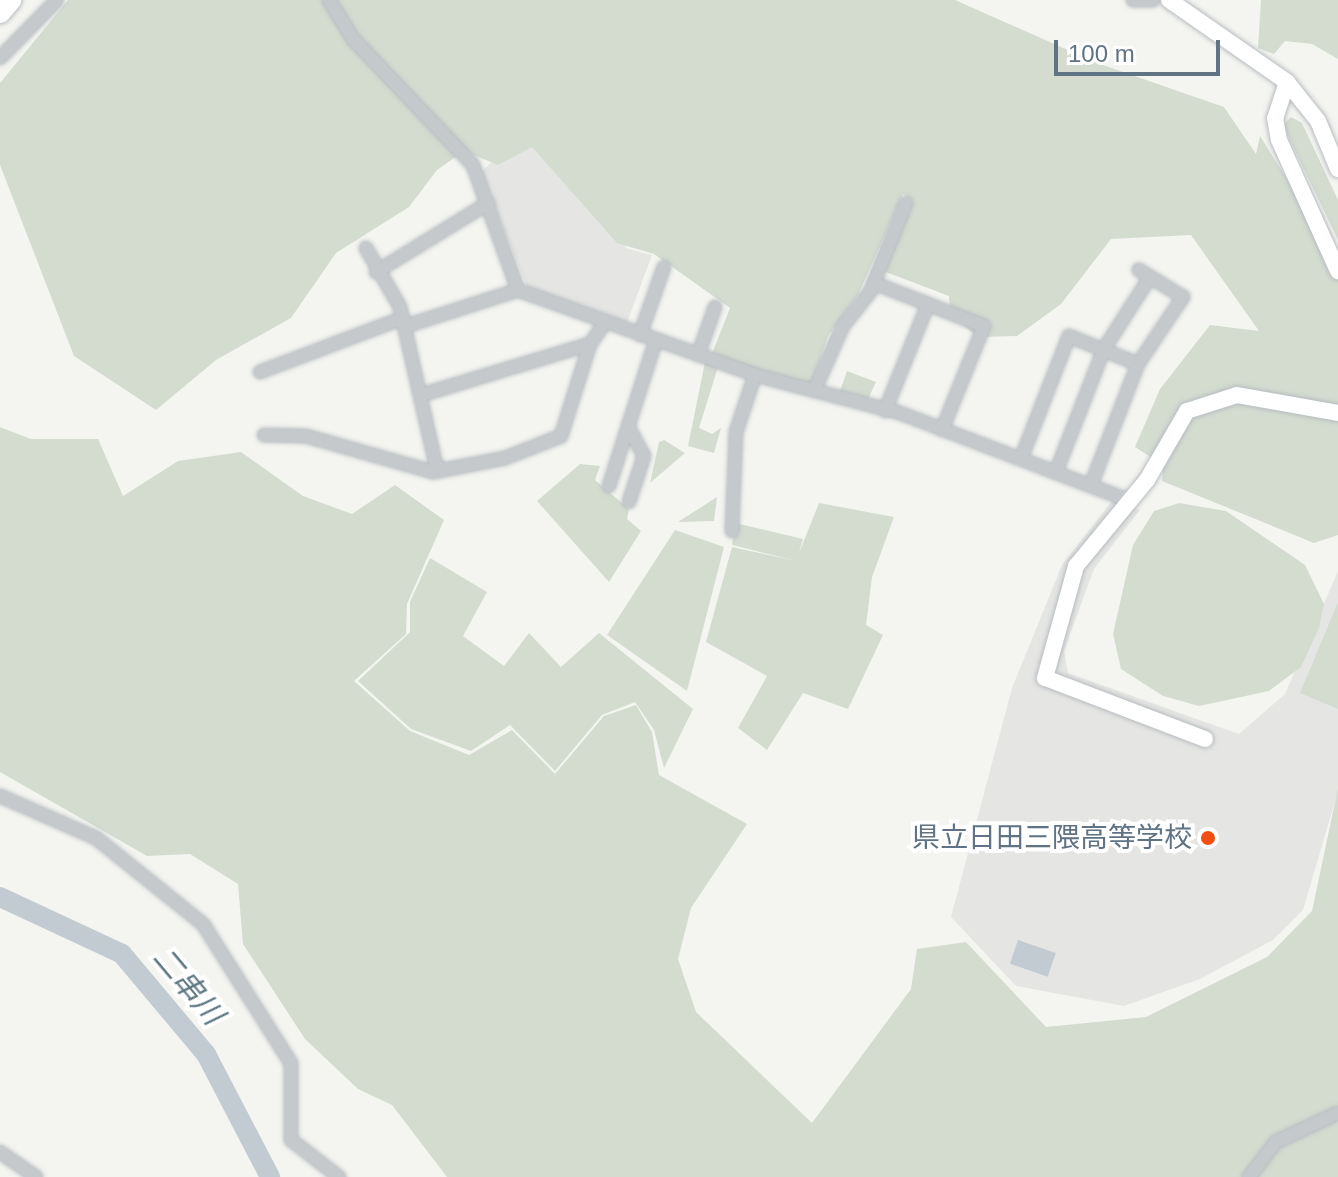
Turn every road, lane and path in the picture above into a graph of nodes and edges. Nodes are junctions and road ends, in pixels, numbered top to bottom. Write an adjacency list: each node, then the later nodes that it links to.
1 (10, 0): 7 (highway)
2 (57, 0): 8 (street)
3 (329, 0): 11 (street)
4 (1133, 0): 5 (street)
5 (1153, 0)
6 (1169, 0): 9 (street)
7 (0, 12)
8 (0, 58)
9 (1287, 82): 10 (street); 15 (street)
10 (1338, 169)
11 (488, 203): 16 (street); 18 (street)
12 (906, 203): 17 (street)
13 (366, 248): 16 (street)
14 (664, 267): 23 (street)
15 (1338, 271)
16 (376, 272): 21 (street)
17 (874, 283): 19 (street); 31 (street)
18 (518, 290): 21 (street); 22 (street)
19 (928, 304): 33 (street); 36 (street)
20 (715, 307): 27 (street)
21 (405, 322): 29 (street); 32 (street)
22 (604, 324): 23 (street); 25 (street)
23 (640, 335): 24 (street)
24 (656, 340): 27 (street); 35 (street)
25 (590, 344): 32 (street); 39 (street)
26 (1104, 349): 28 (street); 28 (street); 38 (street); 40 (street)
27 (698, 355): 30 (street)
28 (1138, 364): 41 (street)
29 (260, 372)
30 (755, 375): 31 (street); 45 (street)
31 (814, 391): 33 (street)
32 (421, 395): 39 (street)
33 (885, 411): 36 (street)
34 (1338, 413): 43 (street)
35 (628, 426): 42 (street); 44 (street)
36 (942, 430): 38 (street)
37 (264, 435): 39 (street)
38 (1021, 459): 40 (street)
39 (444, 470)
40 (1056, 472): 41 (street)
41 (1091, 485): 43 (street)
42 (609, 486)
43 (1128, 500): 46 (street)
44 (629, 502)
45 (732, 531)
46 (1205, 739)
47 (0, 796): 51 (street)
48 (1338, 1113): 52 (street)
49 (0, 1152): 50 (street)
50 (36, 1177)
51 (339, 1177)
52 (1249, 1177)

